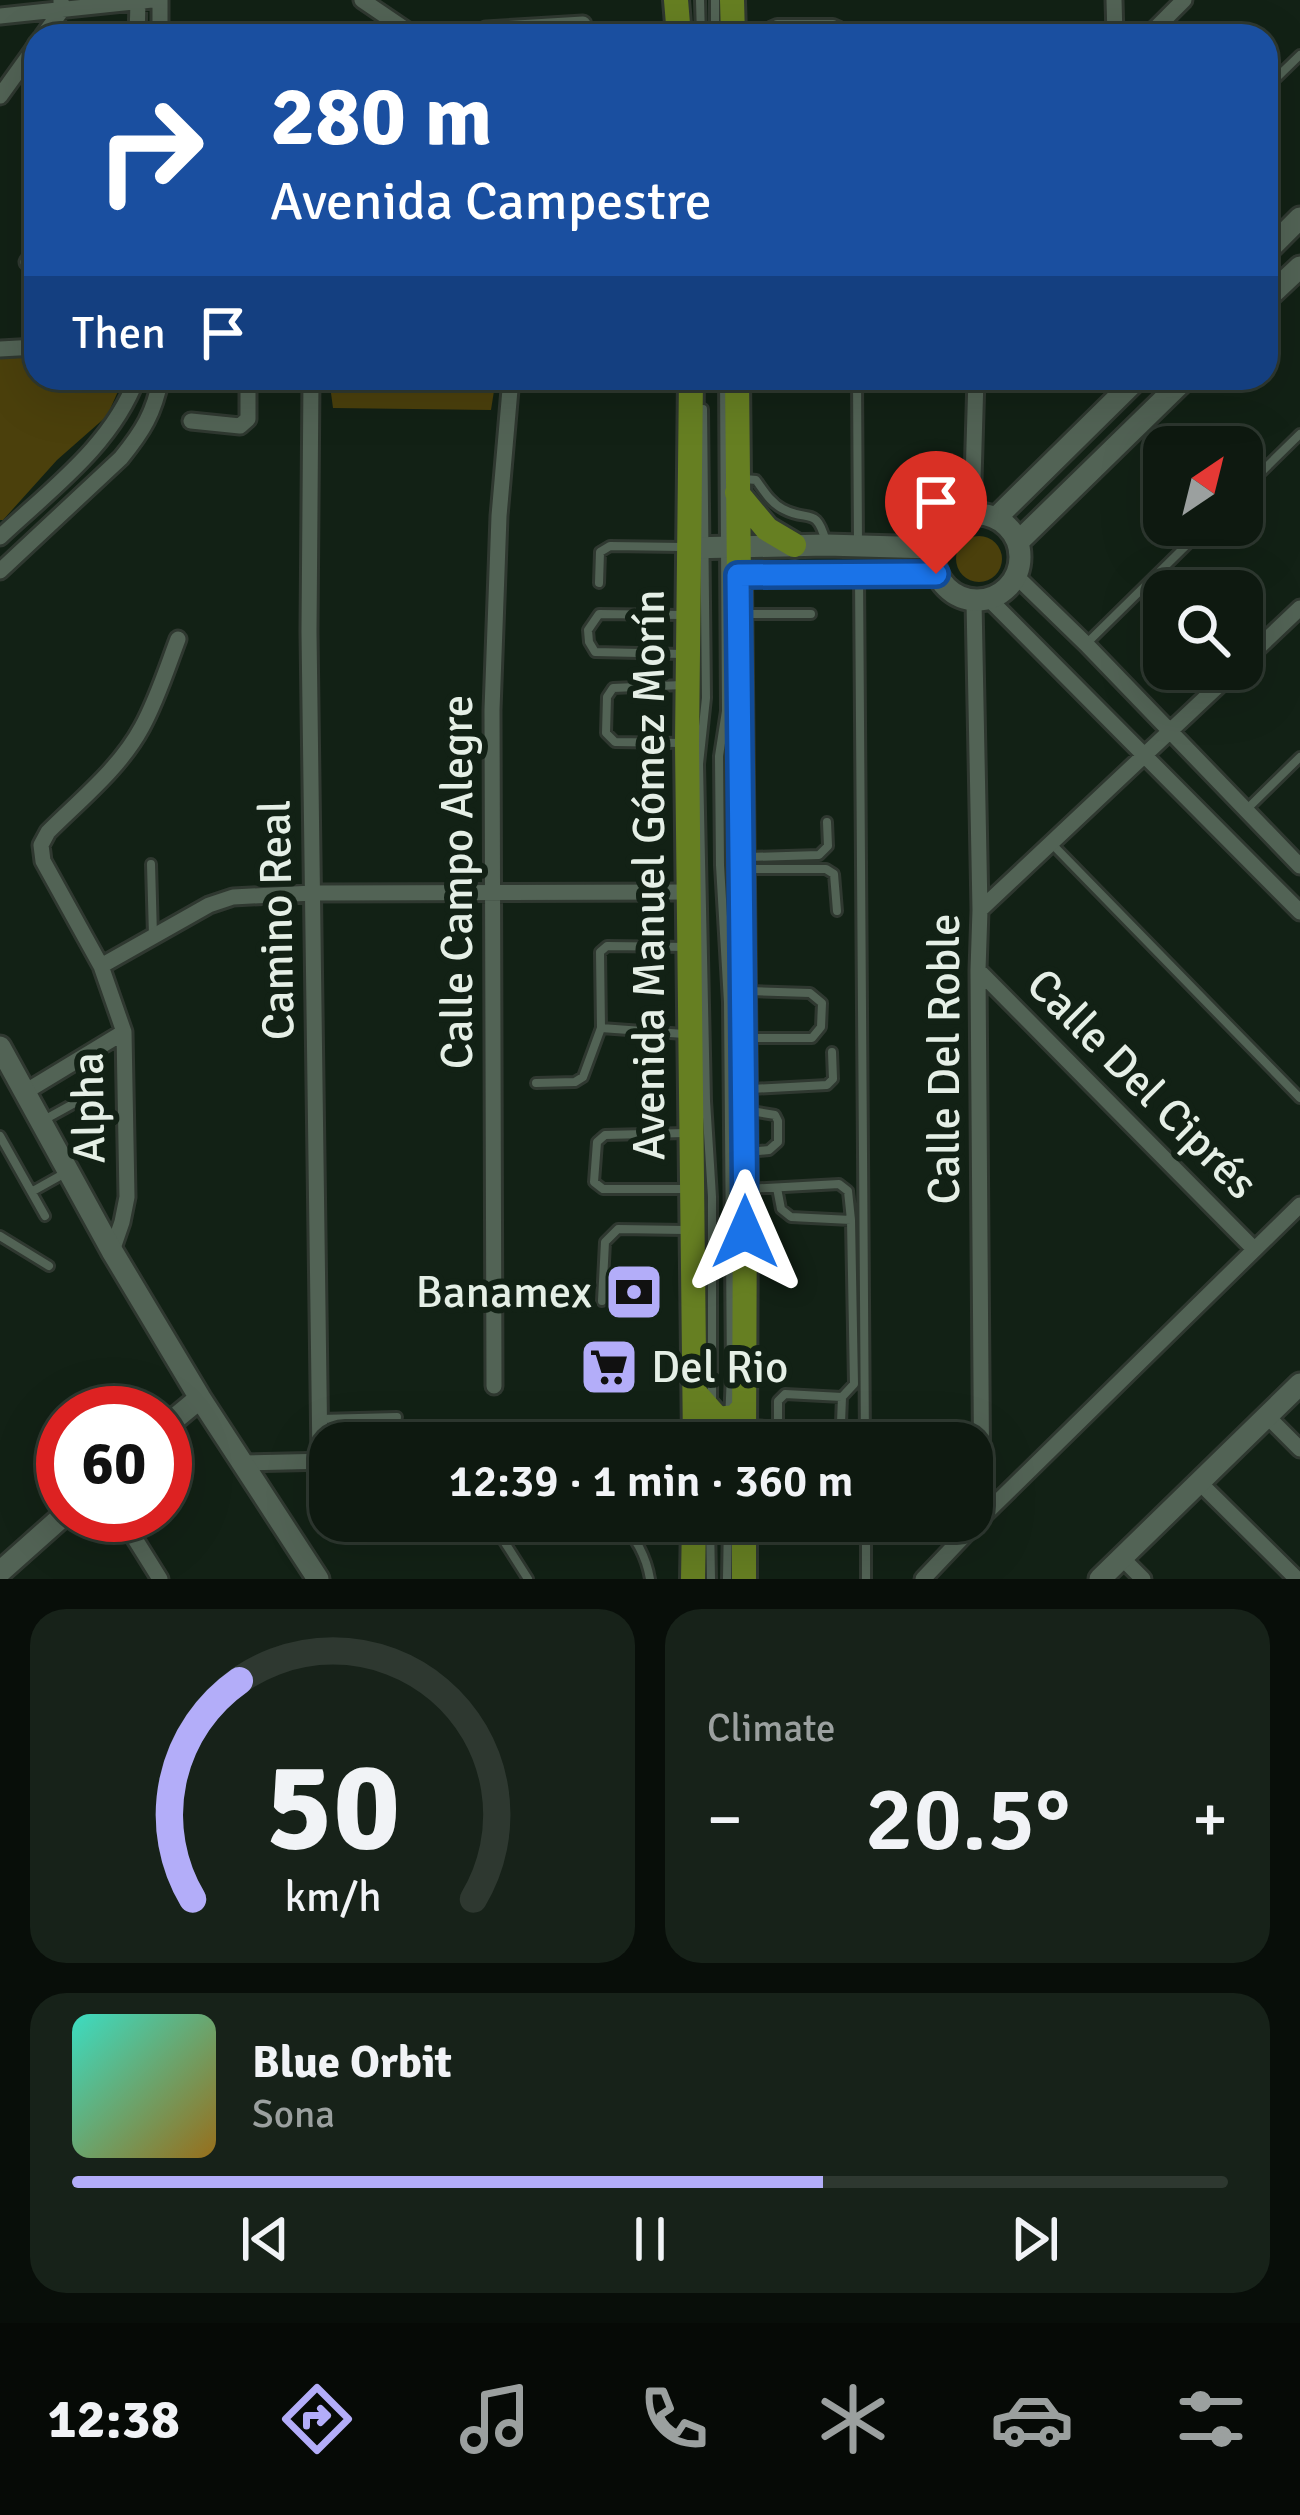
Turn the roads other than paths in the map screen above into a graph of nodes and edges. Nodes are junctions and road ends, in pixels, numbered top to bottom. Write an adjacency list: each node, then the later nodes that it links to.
1 (362, 0): 6 (street)
2 (1184, 0): 9 (street)
3 (150, 1): 4 (street)
4 (62, 6): 5 (street)
5 (0, 16)
6 (397, 24)
7 (777, 24): 8 (lane)
8 (815, 24)
9 (1160, 24)
10 (1300, 55): 12 (lane)
11 (24, 63): 13 (street)
12 (1278, 76)
13 (0, 96)
14 (1300, 218): 15 (street)
15 (1278, 240)
16 (1300, 267): 17 (street)
17 (1278, 288)
18 (132, 390): 38 (street)
19 (158, 390): 46 (street)
20 (248, 390): 30 (street)
21 (310, 390): 74 (street, Camino Real)
22 (510, 390): 75 (street, Calle Campo Alegre)
23 (697, 390): 44 (main road, Avenida Manuel Gómez Morín)
24 (732, 390): 44 (lane)
25 (734, 390): 35 (main road, Avenida Manuel Gómez Morín)
26 (857, 390): 42 (lane)
27 (976, 390): 36 (street)
28 (1126, 390): 32 (street)
29 (1174, 390): 33 (street)
30 (191, 421)
31 (1300, 434): 34 (lane)
32 (1070, 445): 33 (street); 37 (street)
33 (1092, 470): 39 (street)
34 (1263, 470)
35 (738, 486): 40 (main road); 41 (lane); 44 (main road, Avenida Manuel Gómez Morín)
36 (973, 514): 37 (street); 45 (street)
37 (996, 518): 39 (street)
38 (0, 538)
39 (1018, 542): 50 (street)
40 (794, 545): 41 (street); 44 (street)
41 (826, 545): 42 (street)
42 (858, 545): 45 (street)
43 (1186, 546): 59 (lane)
44 (714, 547): 49 (main road, Avenida Manuel Gómez Morín); 51 (lane); 56 (main road, Avenida Manuel Gómez Morín); 125 (lane); 126 (lane)
45 (934, 548): 48 (street)
46 (0, 571)
47 (859, 574): 48 (street); 49 (street); 130 (lane)
48 (936, 574): 52 (street)
49 (738, 575): 54 (main road, Avenida Manuel Gómez Morín)
50 (1016, 576): 52 (street); 59 (street)
51 (599, 584)
52 (982, 600): 65 (street); 77 (street, Calle Del Roble)
53 (1300, 608): 58 (street)
54 (738, 614): 55 (lane); 70 (main road, Avenida Manuel Gómez Morín)
55 (811, 614)
56 (689, 615): 60 (main road, Avenida Manuel Gómez Morín); 60 (lane)
57 (178, 639): 81 (street, Alpha)
58 (1263, 643)
59 (1086, 644): 63 (street)
60 (689, 655): 61 (main road, Avenida Manuel Gómez Morín)
61 (689, 684): 64 (main road, Avenida Manuel Gómez Morín); 64 (lane)
62 (1214, 690): 63 (street)
63 (1170, 731): 65 (street); 67 (street)
64 (687, 743): 73 (main road, Avenida Manuel Gómez Morín)
65 (1145, 754): 69 (street); 76 (street)
66 (1300, 757): 67 (lane)
67 (1246, 810): 72 (street)
68 (827, 822): 70 (lane)
69 (1051, 843): 77 (street); 92 (lane)
70 (741, 863): 78 (lane); 83 (main road, Avenida Manuel Gómez Morín)
71 (151, 864): 79 (lane)
72 (1300, 866)
73 (688, 892): 75 (street); 80 (main road, Avenida Manuel Gómez Morín)
74 (313, 893): 75 (street); 79 (street); 121 (street, Camino Real)
75 (492, 893): 113 (street, Calle Campo Alegre)
76 (1299, 908)
77 (980, 910): 82 (street, Calle Del Roble)
78 (837, 911)
79 (153, 937): 81 (street)
80 (689, 947): 84 (lane); 86 (main road, Avenida Manuel Gómez Morín)
81 (101, 966): 85 (street, Alpha)
82 (978, 970): 109 (street, Calle Del Ciprés); 131 (street, Calle Del Roble)
83 (742, 991): 87 (main road, Avenida Manuel Gómez Morín); 87 (lane)
84 (601, 1028): 86 (lane); 90 (lane)
85 (124, 1032): 91 (street); 110 (street, Alpha)
86 (690, 1035): 96 (main road, Avenida Manuel Gómez Morín)
87 (743, 1039): 94 (main road, Avenida Manuel Gómez Morín)
88 (0, 1047): 91 (street)
89 (832, 1052): 94 (lane)
90 (536, 1083)
91 (25, 1092): 95 (street)
92 (1300, 1097)
93 (82, 1099): 95 (lane)
94 (743, 1100): 98 (main road, Avenida Manuel Gómez Morín); 98 (lane)
95 (41, 1121): 99 (street)
96 (692, 1132): 101 (main road, Avenida Manuel Gómez Morín); 101 (lane)
97 (0, 1136): 103 (lane)
98 (744, 1152): 102 (main road, Avenida Manuel Gómez Morín)
99 (68, 1171): 103 (lane); 110 (street)
100 (777, 1188): 102 (lane); 106 (lane); 106 (lane)
101 (693, 1189): 107 (main road, Avenida Manuel Gómez Morín)
102 (745, 1189): 127 (main road, Avenida Manuel Gómez Morín)
103 (32, 1191): 105 (lane)
104 (1300, 1205): 109 (street)
105 (45, 1216)
106 (851, 1220): 115 (lane)
107 (693, 1230): 112 (lane); 114 (main road, Avenida Manuel Gómez Morín)
108 (0, 1236): 111 (lane)
109 (1254, 1250): 136 (street)
110 (112, 1251): 116 (street)
111 (49, 1266)
112 (602, 1301)
113 (494, 1386)
114 (695, 1393): 123 (main road, Avenida Manuel Gómez Morín); 124 (main road)
115 (842, 1397): 128 (lane); 129 (lane)
116 (200, 1398): 118 (street); 134 (street)
117 (1295, 1398): 119 (street)
118 (192, 1405)
119 (1267, 1416): 132 (street); 135 (street)
120 (397, 1417): 121 (lane)
121 (318, 1419): 122 (street, Camino Real)
122 (318, 1422)
123 (694, 1422)
124 (729, 1422)
125 (733, 1422)
126 (733, 1422)
127 (733, 1422)
128 (778, 1422)
129 (841, 1422)
130 (865, 1422)
131 (981, 1422)
132 (1300, 1449)
133 (309, 1461): 134 (street)
134 (242, 1463): 150 (street)
135 (1199, 1482): 147 (street); 161 (street)
136 (993, 1506)
137 (36, 1540): 148 (street)
138 (137, 1542): 149 (street)
139 (505, 1542): 151 (lane)
140 (635, 1542): 152 (lane)
141 (694, 1542): 153 (main road)
142 (710, 1542): 154 (lane)
143 (728, 1542): 155 (lane)
144 (744, 1542): 156 (main road)
145 (866, 1542): 157 (lane)
146 (958, 1542): 158 (street)
147 (1122, 1558): 159 (street); 160 (street)
148 (0, 1572)
149 (160, 1579)
150 (318, 1579)
151 (528, 1579)
152 (650, 1579)
153 (693, 1579)
154 (711, 1579)
155 (728, 1579)
156 (744, 1579)
157 (866, 1579)
158 (923, 1579)
159 (1100, 1579)
160 (1143, 1579)
161 (1297, 1579)

